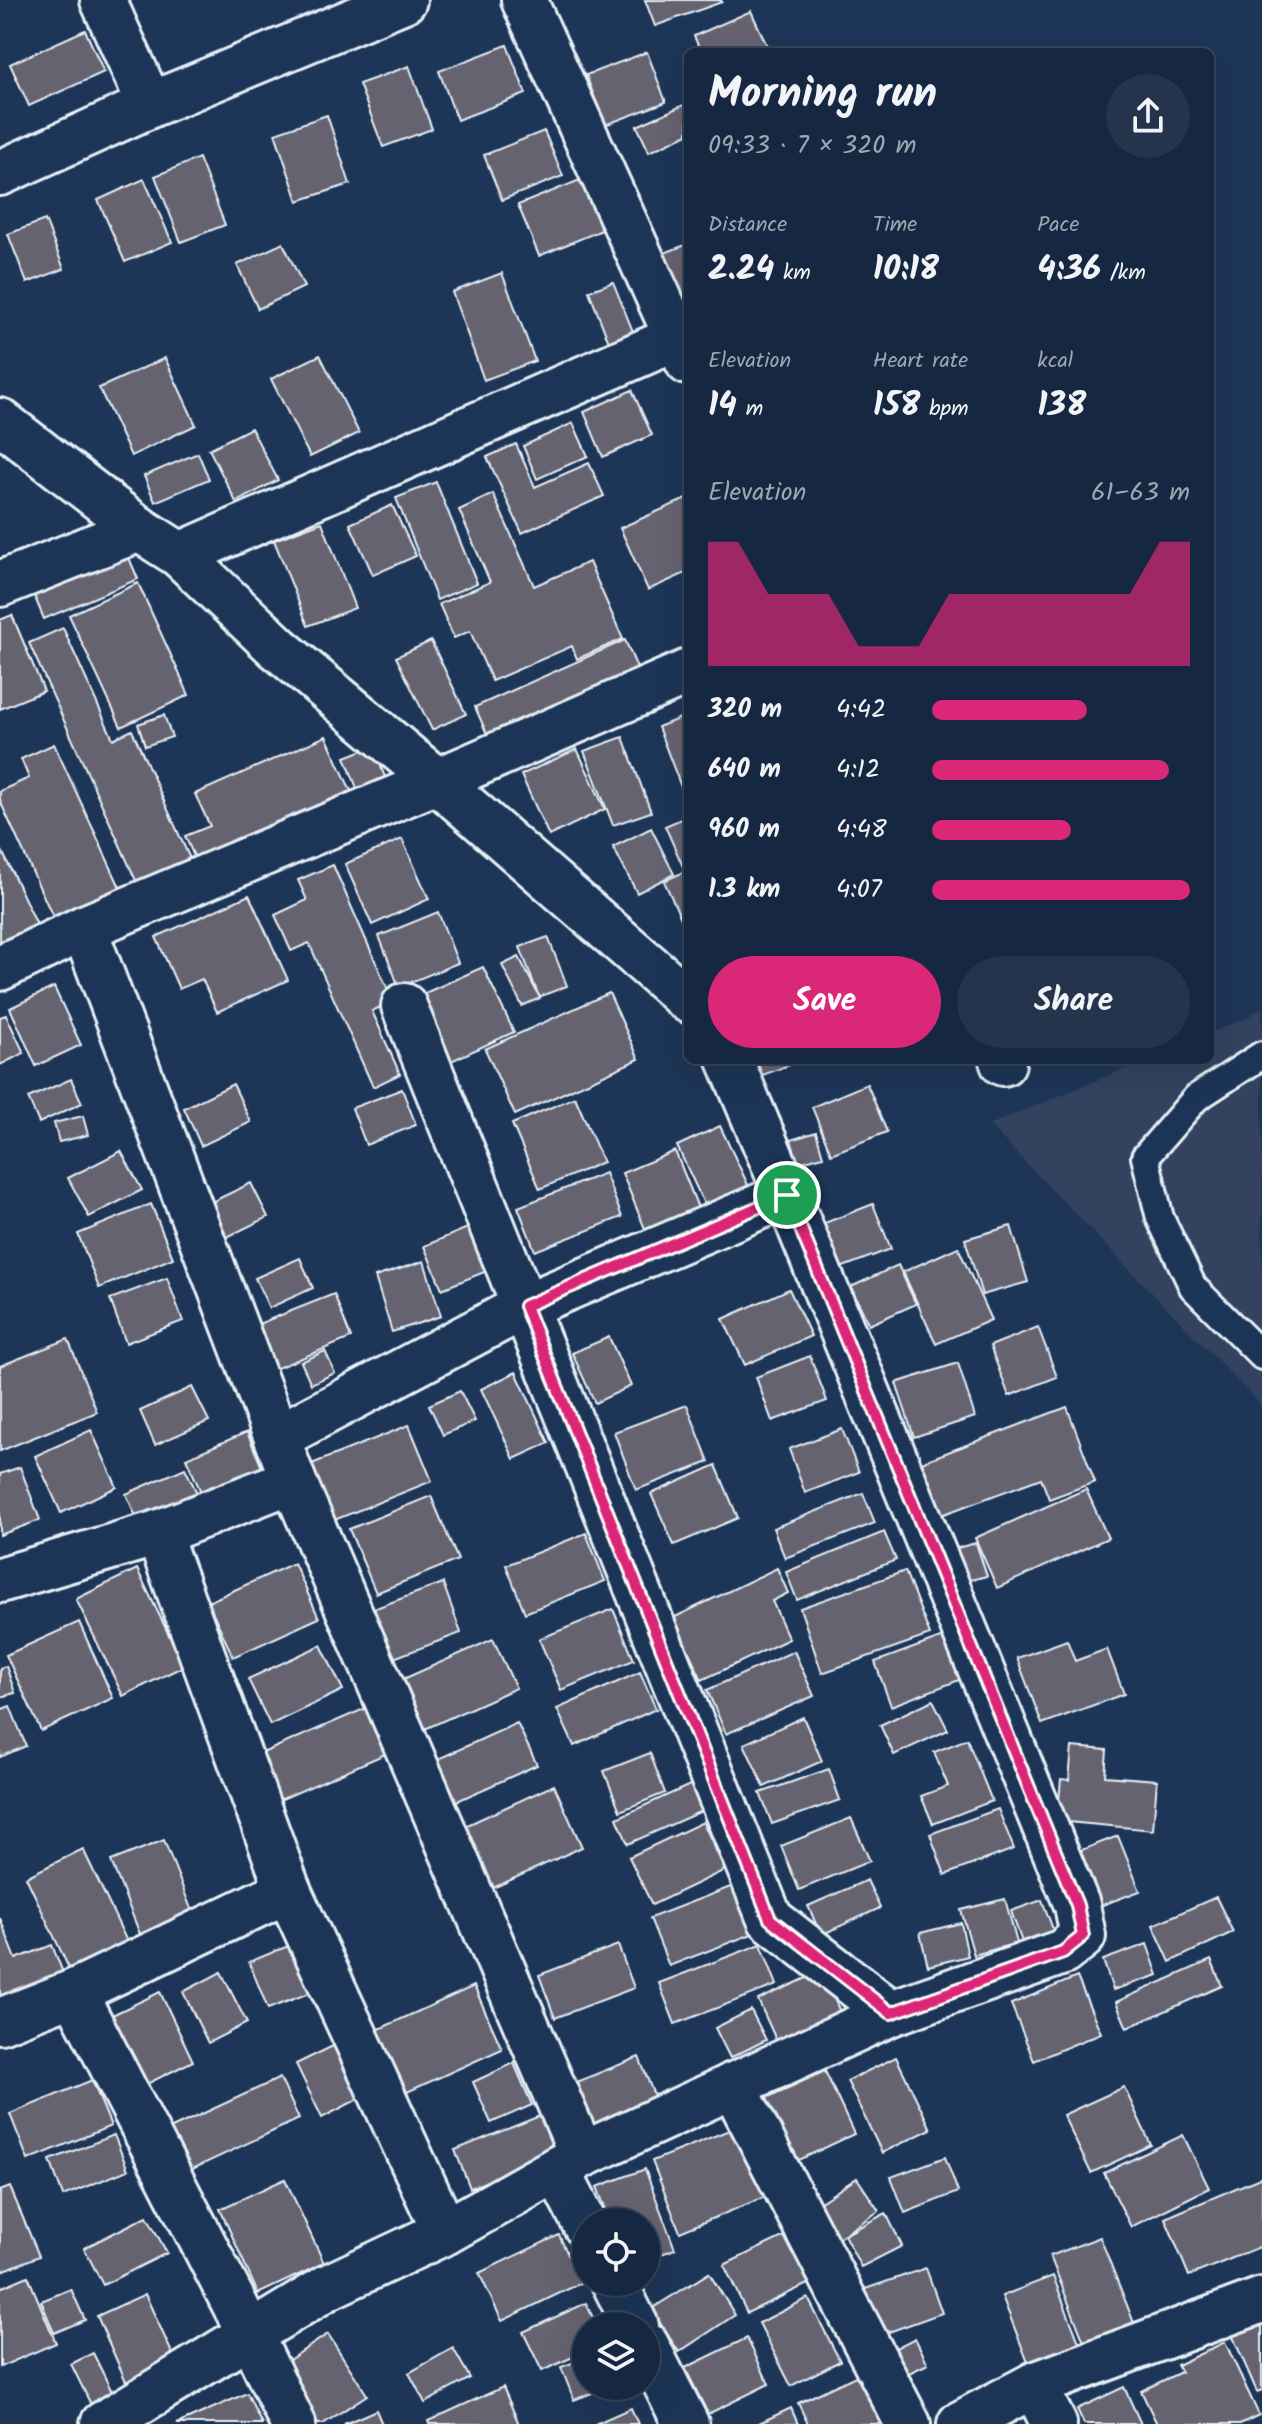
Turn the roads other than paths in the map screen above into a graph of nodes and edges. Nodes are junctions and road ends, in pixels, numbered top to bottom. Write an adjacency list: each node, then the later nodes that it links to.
1 (103, 0): 4 (street)
2 (404, 0): 4 (street)
3 (524, 0): 6 (street)
4 (150, 105): 5 (street)
5 (0, 173)
6 (684, 344): 9 (street)
7 (0, 421): 8 (street)
8 (139, 529): 9 (street); 10 (street)
9 (180, 555): 12 (street)
10 (0, 584)
11 (684, 674): 12 (street)
12 (437, 781): 13 (street); 15 (street)
13 (84, 928): 14 (street); 22 (street)
14 (0, 968)
15 (684, 997)
16 (404, 1006): 20 (street)
17 (1262, 1055): 21 (lane)
18 (732, 1064): 19 (street)
19 (787, 1195): 20 (street); 28 (street)
20 (525, 1306): 22 (street); 28 (street)
21 (1262, 1356)
22 (278, 1437): 23 (street)
23 (293, 1480): 24 (street); 31 (street)
24 (158, 1533): 25 (street); 26 (street)
25 (0, 1580)
26 (288, 1890): 27 (street); 33 (street)
27 (74, 1992): 29 (street); 35 (street)
28 (891, 2013): 30 (street)
29 (0, 2021)
30 (733, 2085): 31 (street); 41 (street)
31 (570, 2162): 32 (street); 33 (street)
32 (582, 2208)
33 (445, 2232): 35 (street)
34 (1262, 2300): 37 (street)
35 (250, 2334): 38 (street); 39 (street)
36 (660, 2373): 40 (street)
37 (1034, 2385): 42 (street); 43 (street)
38 (103, 2424)
39 (293, 2424)
40 (686, 2424)
41 (908, 2424)
42 (960, 2424)
43 (1054, 2424)

